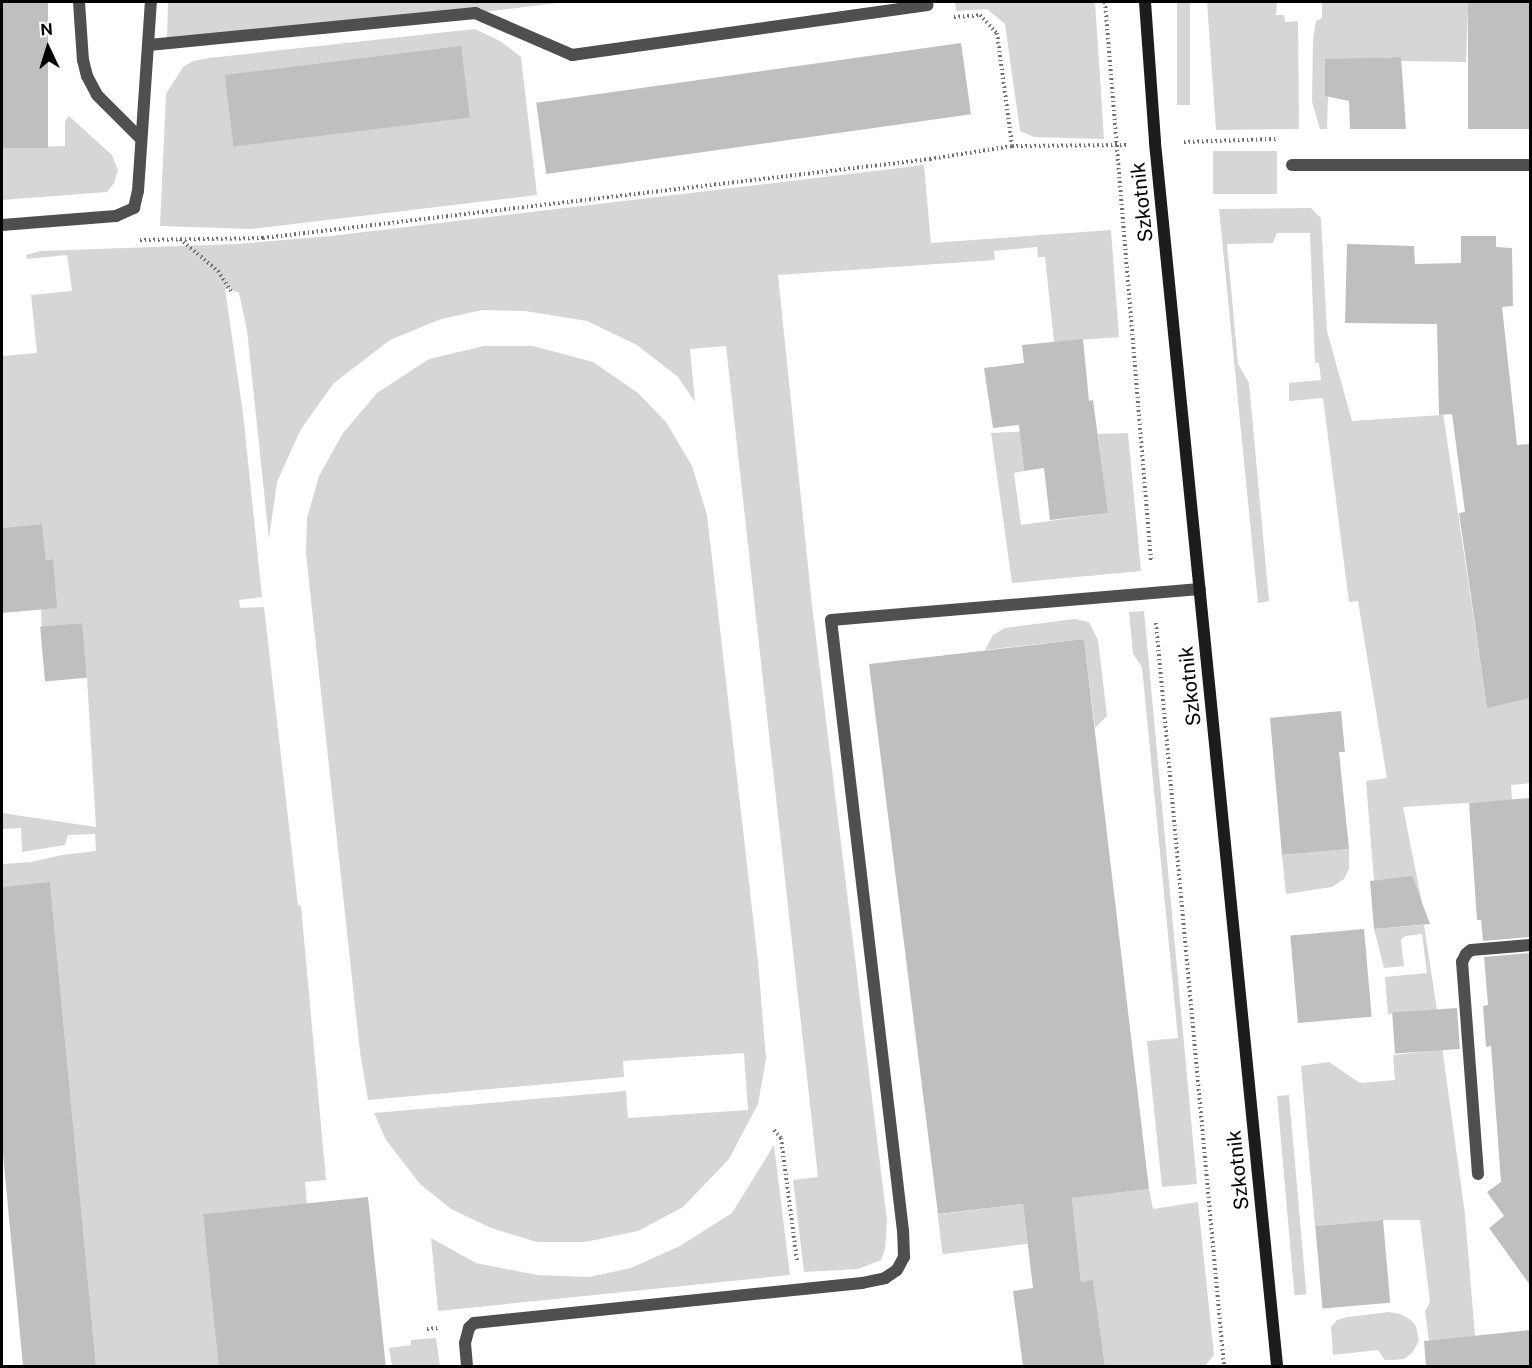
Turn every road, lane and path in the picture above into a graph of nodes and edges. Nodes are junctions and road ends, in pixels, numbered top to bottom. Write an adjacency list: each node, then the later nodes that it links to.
1 (79, 2): 8 (street)
2 (151, 2): 7 (street)
3 (1105, 2): 11 (path)
4 (1145, 2): 9 (street, Szkotnik)
5 (928, 5): 7 (street)
6 (950, 9): 10 (path)
7 (149, 45): 8 (street)
8 (141, 139): 14 (street)
9 (1155, 143): 12 (path); 18 (street, Szkotnik)
10 (1012, 146): 11 (path); 15 (path)
11 (1115, 146): 19 (path)
12 (1292, 165): 13 (street)
13 (1530, 165)
14 (2, 225)
15 (180, 238): 16 (path); 17 (path)
16 (132, 240)
17 (233, 294)
18 (1200, 589): 19 (street); 26 (street, Szkotnik)
19 (1153, 592): 23 (street); 25 (path)
20 (1530, 945): 22 (street)
21 (774, 1130): 23 (path)
22 (1478, 1174)
23 (800, 1289): 24 (street)
24 (467, 1366)
25 (1224, 1366)
26 (1277, 1366)

